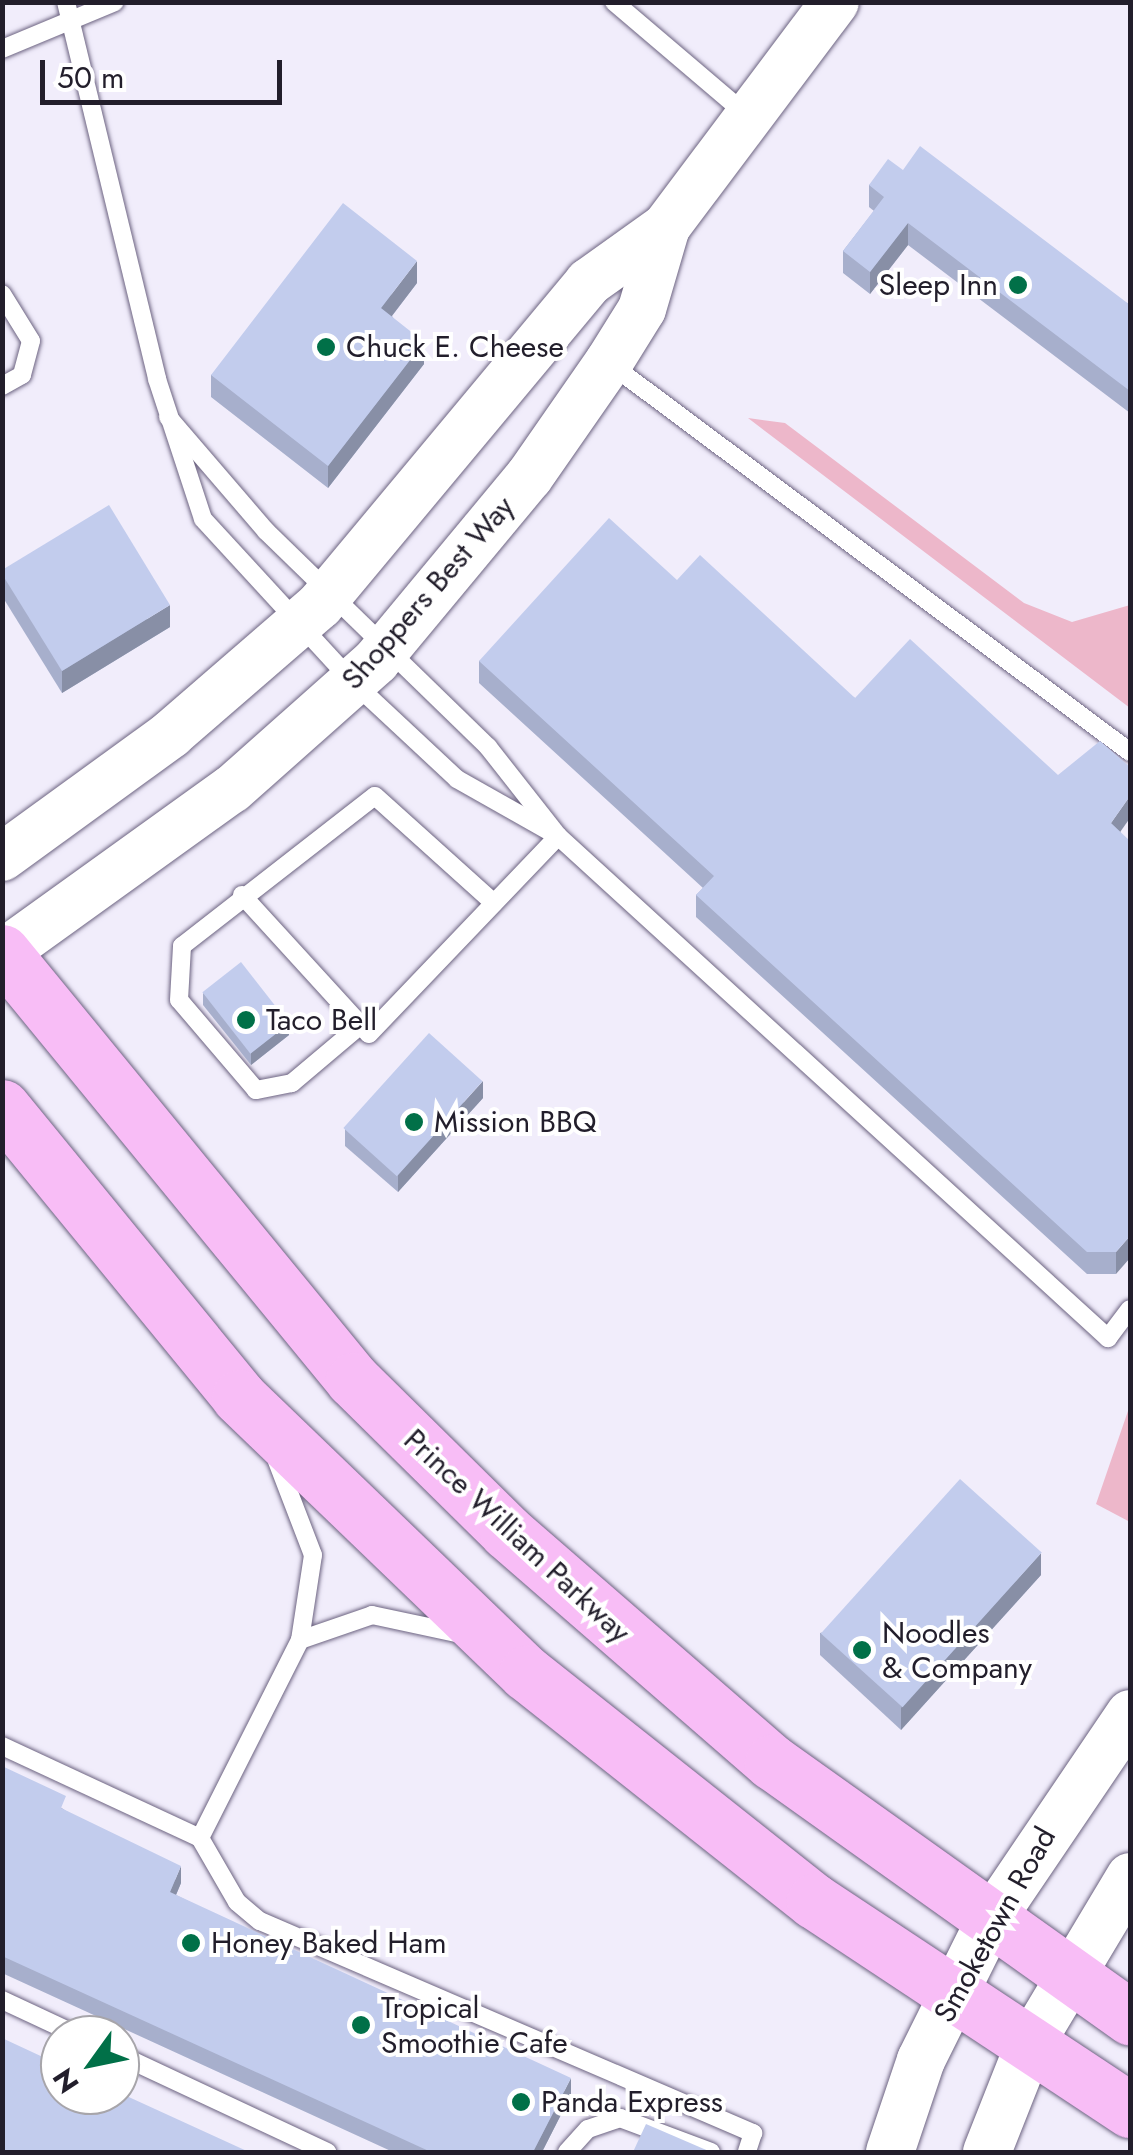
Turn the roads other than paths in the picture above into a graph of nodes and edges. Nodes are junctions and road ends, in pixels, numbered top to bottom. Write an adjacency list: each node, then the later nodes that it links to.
1 (115, 2): 4 (lane)
2 (614, 2): 6 (lane)
3 (835, 2): 6 (street, Shoppers Best Way)
4 (70, 11): 5 (lane); 11 (lane)
5 (2, 48)
6 (749, 116): 7 (street, Shoppers Best Way)
7 (666, 228): 9 (street, Shoppers Best Way); 12 (street, Shoppers Best Way)
8 (2, 294): 10 (lane)
9 (609, 362): 13 (street, Shoppers Best Way); 15 (lane)
10 (2, 386)
11 (168, 417): 12 (lane); 12 (lane)
12 (314, 610): 13 (lane); 14 (lane); 17 (street, Shoppers Best Way)
13 (386, 649): 14 (street, Shoppers Best Way); 16 (lane)
14 (352, 682): 16 (lane); 20 (street, Shoppers Best Way)
15 (1130, 752)
16 (558, 836): 19 (lane); 23 (lane)
17 (2, 857)
18 (242, 896): 19 (lane); 21 (lane); 21 (lane)
19 (494, 903): 21 (lane)
20 (3, 953): 31 (highway, Prince William Parkway)
21 (356, 1029)
22 (2, 1107): 24 (highway)
23 (1130, 1309)
24 (252, 1410): 25 (lane); 26 (highway)
25 (300, 1640): 26 (lane); 29 (lane)
26 (497, 1646): 33 (highway)
27 (1130, 1714): 31 (street, Smoketown Road)
28 (2, 1746): 29 (lane)
29 (200, 1838): 43 (lane)
30 (1130, 1877): 32 (street)
31 (990, 1921): 32 (highway, Prince William Parkway); 33 (street, Smoketown Road)
32 (1067, 1976): 35 (highway, Prince William Parkway); 37 (street)
33 (951, 1994): 37 (highway); 44 (street, Smoketown Road)
34 (2, 2000): 36 (lane)
35 (1130, 2017)
36 (40, 2018)
37 (1030, 2046): 39 (highway); 45 (street)
38 (140, 2064): 40 (lane)
39 (1130, 2110)
40 (327, 2152)
41 (567, 2152): 42 (lane)
42 (711, 2152)
43 (747, 2152)
44 (890, 2152)
45 (986, 2152)

